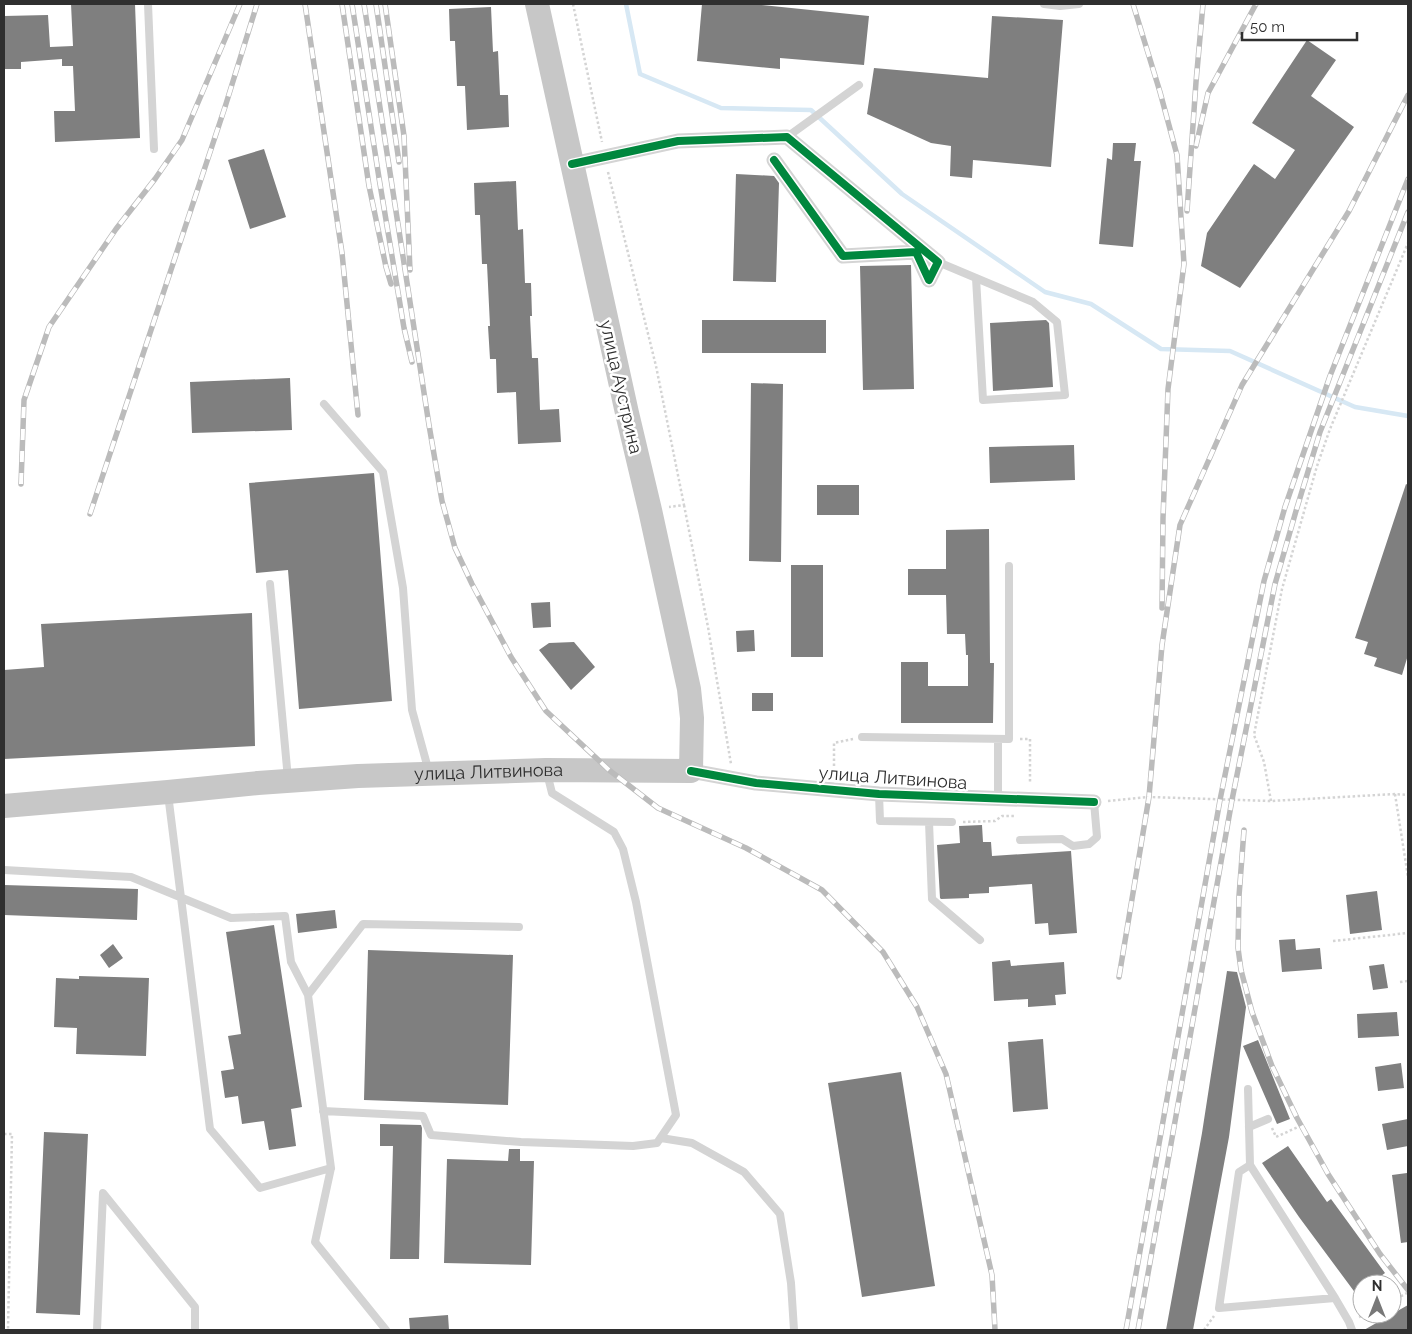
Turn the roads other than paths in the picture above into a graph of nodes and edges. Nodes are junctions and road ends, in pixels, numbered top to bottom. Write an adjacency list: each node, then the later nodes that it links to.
1 (148, 4): 7 (lane)
2 (537, 4): 9 (main road, улица Аустрина)
3 (1044, 4): 4 (lane)
4 (1079, 4)
5 (859, 85): 6 (lane)
6 (788, 137): 9 (street); 10 (street)
7 (154, 149)
8 (774, 160): 10 (street)
9 (572, 164): 18 (main road, улица Аустрина)
10 (938, 262): 11 (lane)
11 (976, 278)
12 (324, 404): 19 (lane)
13 (1009, 566): 16 (lane)
14 (270, 584): 20 (lane)
15 (862, 737): 16 (lane)
16 (998, 739): 23 (lane)
17 (546, 770): 18 (main road, улица Литвинова); 19 (main road, улица Литвинова); 38 (lane)
18 (692, 771): 22 (street, улица Литвинова)
19 (430, 774): 20 (main road, улица Литвинова)
20 (288, 781): 21 (main road, улица Литвинова)
21 (168, 792): 25 (main road, улица Литвинова); 30 (lane)
22 (880, 794): 23 (street, улица Литвинова); 26 (lane)
23 (998, 799): 24 (street, улица Литвинова)
24 (1094, 802): 28 (lane)
25 (4, 806)
26 (929, 822): 27 (lane); 32 (lane)
27 (952, 822)
28 (1020, 840)
29 (4, 870): 30 (lane)
30 (181, 898): 33 (lane); 40 (lane)
31 (520, 928): 33 (lane)
32 (980, 940)
33 (308, 995): 35 (lane)
34 (1248, 1089): 37 (lane)
35 (324, 1111): 38 (lane); 40 (lane)
36 (1268, 1119): 37 (lane)
37 (1249, 1127): 39 (lane)
38 (661, 1138): 45 (lane)
39 (1250, 1165): 41 (lane); 41 (lane)
40 (331, 1168): 44 (lane)
41 (1335, 1298): 46 (lane)
42 (97, 1330): 43 (lane)
43 (194, 1330)
44 (386, 1330)
45 (794, 1330)
46 (1352, 1330)

